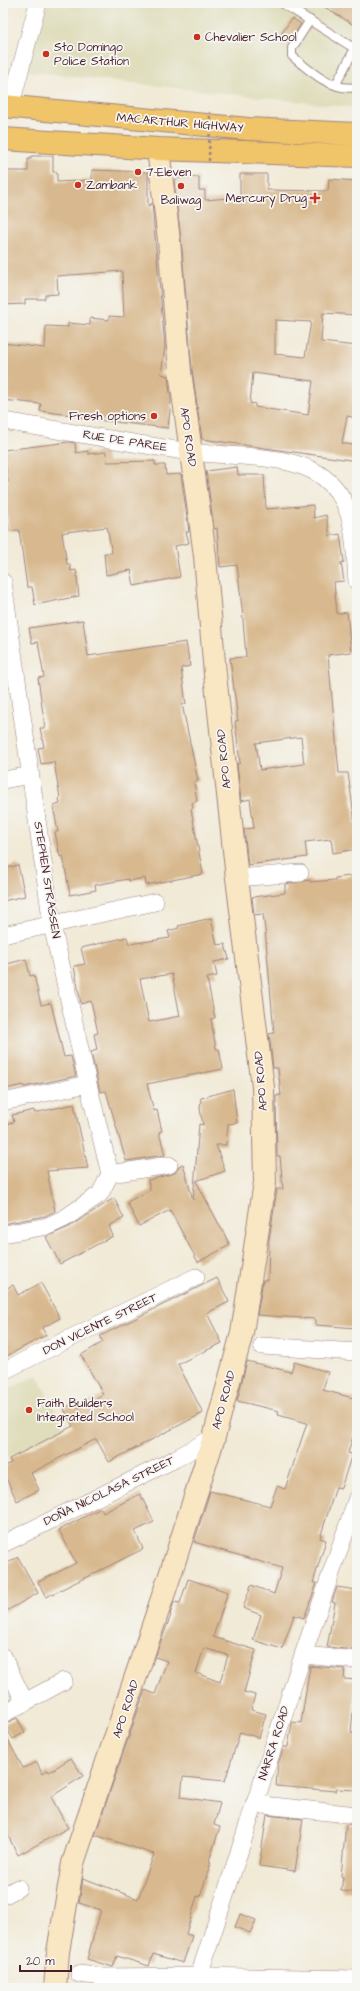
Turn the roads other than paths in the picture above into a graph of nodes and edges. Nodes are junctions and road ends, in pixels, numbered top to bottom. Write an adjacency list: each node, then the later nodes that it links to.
1 (38, 3): 7 (street)
2 (282, 3): 3 (lane)
3 (310, 20): 4 (lane); 5 (lane)
4 (356, 49): 5 (lane)
5 (336, 84): 6 (lane)
6 (357, 87)
7 (6, 107): 8 (highway, MACARTHUR HIGHWAY)
8 (357, 134)
9 (3, 139): 10 (highway, MACARTHUR HIGHWAY)
10 (158, 150): 11 (highway, MACARTHUR HIGHWAY); 13 (street, APO ROAD)
11 (357, 156)
12 (3, 421): 13 (street, RUE DE PAREE)
13 (190, 452): 14 (street, RUE DE PAREE); 20 (street, APO ROAD)
14 (353, 509): 16 (street, RUE DE PAREE)
15 (3, 582): 17 (street, STEPHEN STRASSEN)
16 (357, 582)
17 (31, 775): 18 (street); 22 (street, STEPHEN STRASSEN)
18 (3, 780)
19 (300, 873): 20 (street)
20 (237, 878): 33 (street, APO ROAD)
21 (155, 902): 22 (street)
22 (52, 925): 23 (street); 24 (street, STEPHEN STRASSEN)
23 (3, 935)
24 (88, 1084): 25 (street); 27 (street, STEPHEN STRASSEN)
25 (3, 1102)
26 (169, 1165): 27 (street)
27 (110, 1174): 28 (street)
28 (3, 1234)
29 (196, 1277): 32 (street, DON VICENTE STREET)
30 (262, 1346): 31 (street)
31 (357, 1352)
32 (3, 1371)
33 (214, 1437): 35 (street, DOÑA NICOLASA STREET); 47 (street, APO ROAD)
34 (356, 1504): 36 (street, NARRA ROAD)
35 (3, 1544)
36 (303, 1655): 38 (street); 42 (street, NARRA ROAD)
37 (3, 1657): 40 (street)
38 (357, 1660)
39 (64, 1681): 40 (street)
40 (25, 1703): 41 (street)
41 (3, 1714)
42 (254, 1804): 43 (street); 46 (street, NARRA ROAD)
43 (357, 1815)
44 (79, 1974): 46 (street)
45 (357, 1979): 46 (street)
46 (197, 1982)
47 (55, 1988)

